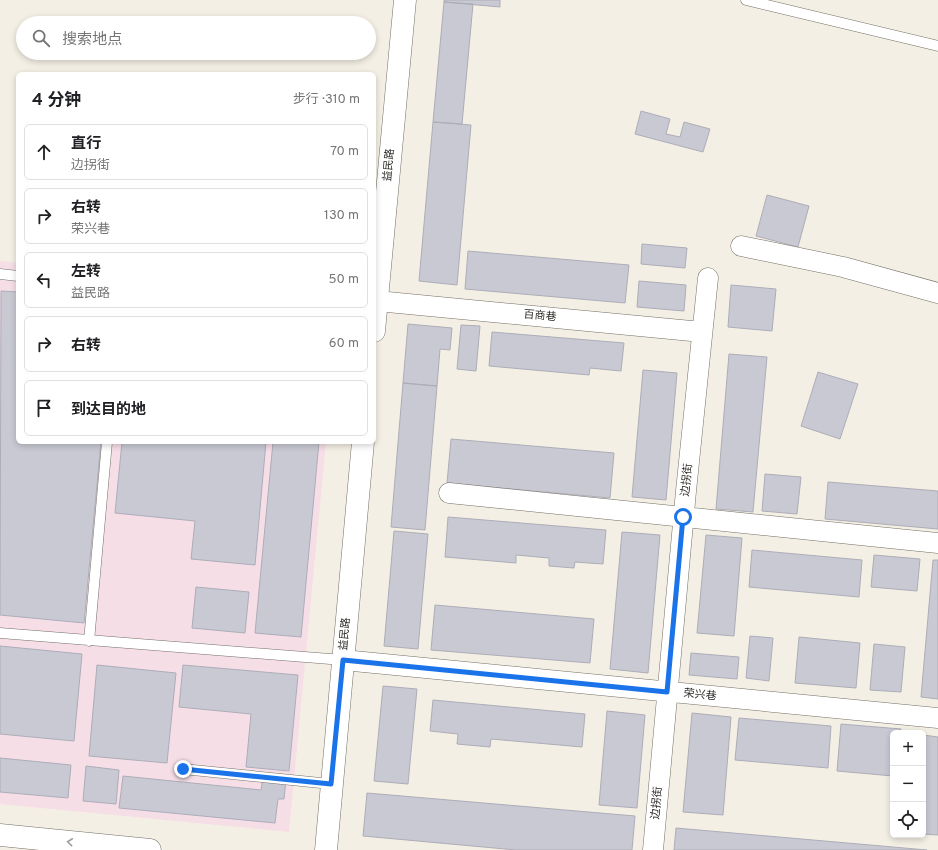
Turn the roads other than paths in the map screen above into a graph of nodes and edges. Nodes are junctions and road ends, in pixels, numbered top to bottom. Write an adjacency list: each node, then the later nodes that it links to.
1 (405, 0): 8 (street, 益民路)
2 (746, 0): 3 (lane)
3 (938, 46)
4 (741, 246): 9 (street)
5 (0, 274): 6 (lane)
6 (16, 276)
7 (708, 278): 11 (street, 边拐街)
8 (376, 291)
9 (938, 293)
10 (376, 301): 11 (street, 百商巷)
11 (702, 332): 15 (street, 边拐街)
12 (107, 444): 18 (lane)
13 (364, 444): 19 (street, 益民路)
14 (449, 493): 15 (street)
15 (683, 517): 16 (street); 20 (street, 边拐街)
16 (938, 543)
17 (0, 633): 18 (lane)
18 (90, 641): 19 (lane)
19 (343, 660): 20 (street, 荣兴巷); 23 (street, 益民路)
20 (667, 692): 21 (street, 荣兴巷); 27 (street, 边拐街)
21 (938, 718)
22 (183, 769): 23 (lane)
23 (331, 784): 26 (street, 益民路)
24 (0, 835): 25 (street, one-way to 24)
25 (150, 850)
26 (326, 850)
27 (653, 850)

